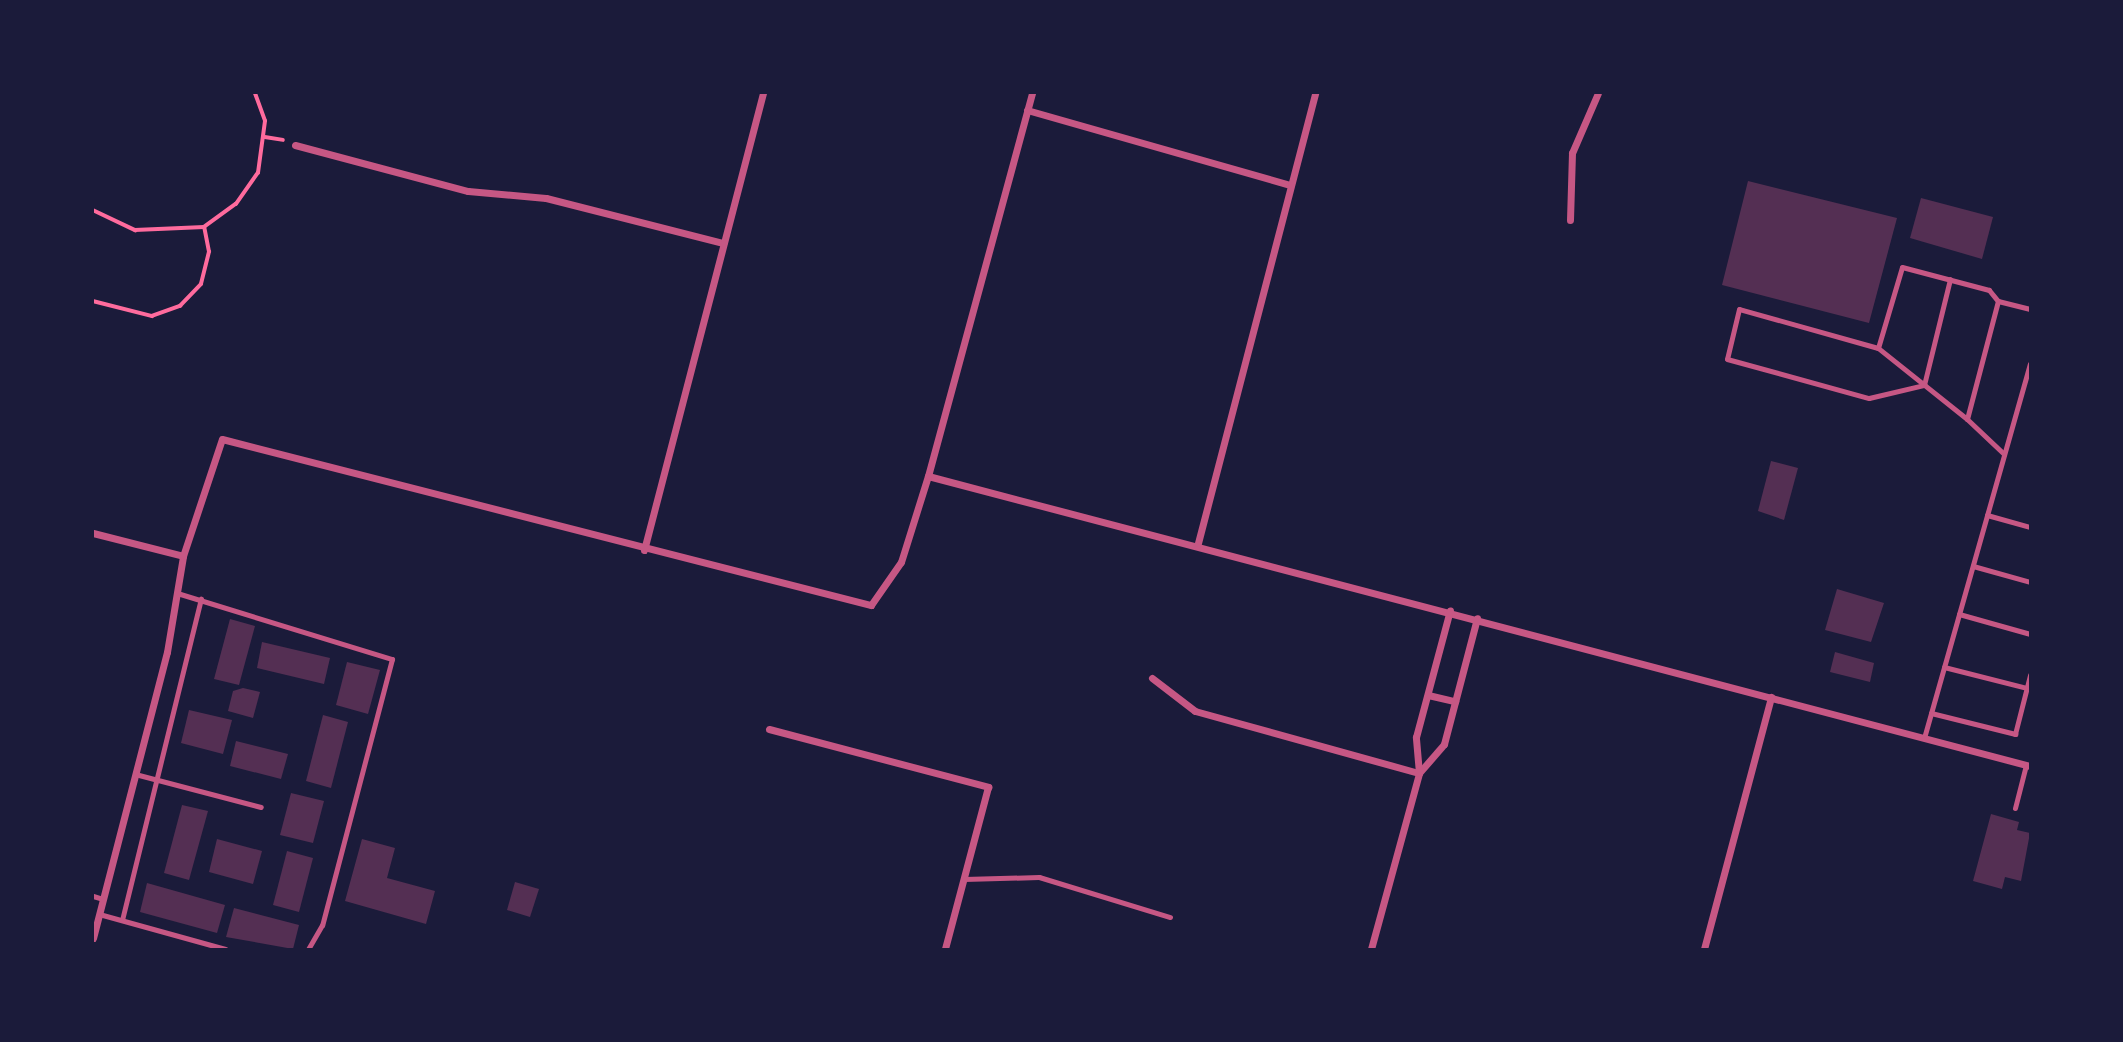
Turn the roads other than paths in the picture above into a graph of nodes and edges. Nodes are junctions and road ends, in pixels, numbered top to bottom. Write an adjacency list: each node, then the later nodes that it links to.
1 (763, 93): 9 (street)
2 (1032, 93): 5 (street)
3 (1315, 93): 7 (street)
4 (1598, 93): 8 (street)
5 (1027, 110): 7 (street); 18 (street)
6 (295, 145): 9 (street)
7 (1290, 185): 22 (street)
8 (1570, 220)
9 (723, 243): 23 (street)
10 (1950, 279): 11 (lane); 13 (lane); 15 (lane)
11 (1998, 301): 12 (lane); 16 (lane)
12 (2030, 309)
13 (1878, 348): 15 (lane); 15 (lane)
14 (2030, 364): 17 (lane)
15 (1924, 384): 16 (lane)
16 (1967, 419): 17 (lane)
17 (2004, 454): 19 (lane)
18 (928, 476): 22 (street); 23 (street)
19 (1987, 515): 20 (lane); 25 (lane)
20 (2030, 527)
21 (93, 533): 24 (street)
22 (1198, 542): 29 (street)
23 (644, 550): 24 (street)
24 (183, 556): 27 (street)
25 (1973, 566): 26 (lane); 30 (lane)
26 (2030, 582)
27 (177, 593): 28 (lane); 45 (street)
28 (201, 600): 46 (lane); 57 (lane)
29 (1450, 610): 31 (street); 37 (street)
30 (1959, 614): 32 (lane); 33 (lane)
31 (1478, 618): 38 (street); 39 (street)
32 (2030, 634)
33 (1944, 667): 36 (lane); 40 (lane)
34 (2030, 675): 36 (lane)
35 (1152, 678): 44 (street)
36 (2027, 688): 40 (lane)
37 (1428, 695): 39 (street); 44 (street)
38 (1770, 697): 42 (street); 60 (street)
39 (1455, 701): 44 (street)
40 (1931, 713): 42 (lane)
41 (769, 729): 49 (street)
42 (1924, 738): 43 (street)
43 (2028, 766): 48 (lane)
44 (1419, 773): 59 (street)
45 (135, 774): 46 (lane); 51 (street)
46 (158, 780): 47 (lane); 54 (lane)
47 (261, 807)
48 (2015, 808)
49 (964, 879): 53 (lane); 58 (street)
50 (93, 897): 51 (lane)
51 (103, 899): 52 (street)
52 (99, 914): 54 (lane); 55 (street)
53 (1170, 917)
54 (122, 920): 56 (lane)
55 (93, 938)
56 (225, 949)
57 (308, 949)
58 (945, 949)
59 (1371, 949)
60 (1704, 949)

